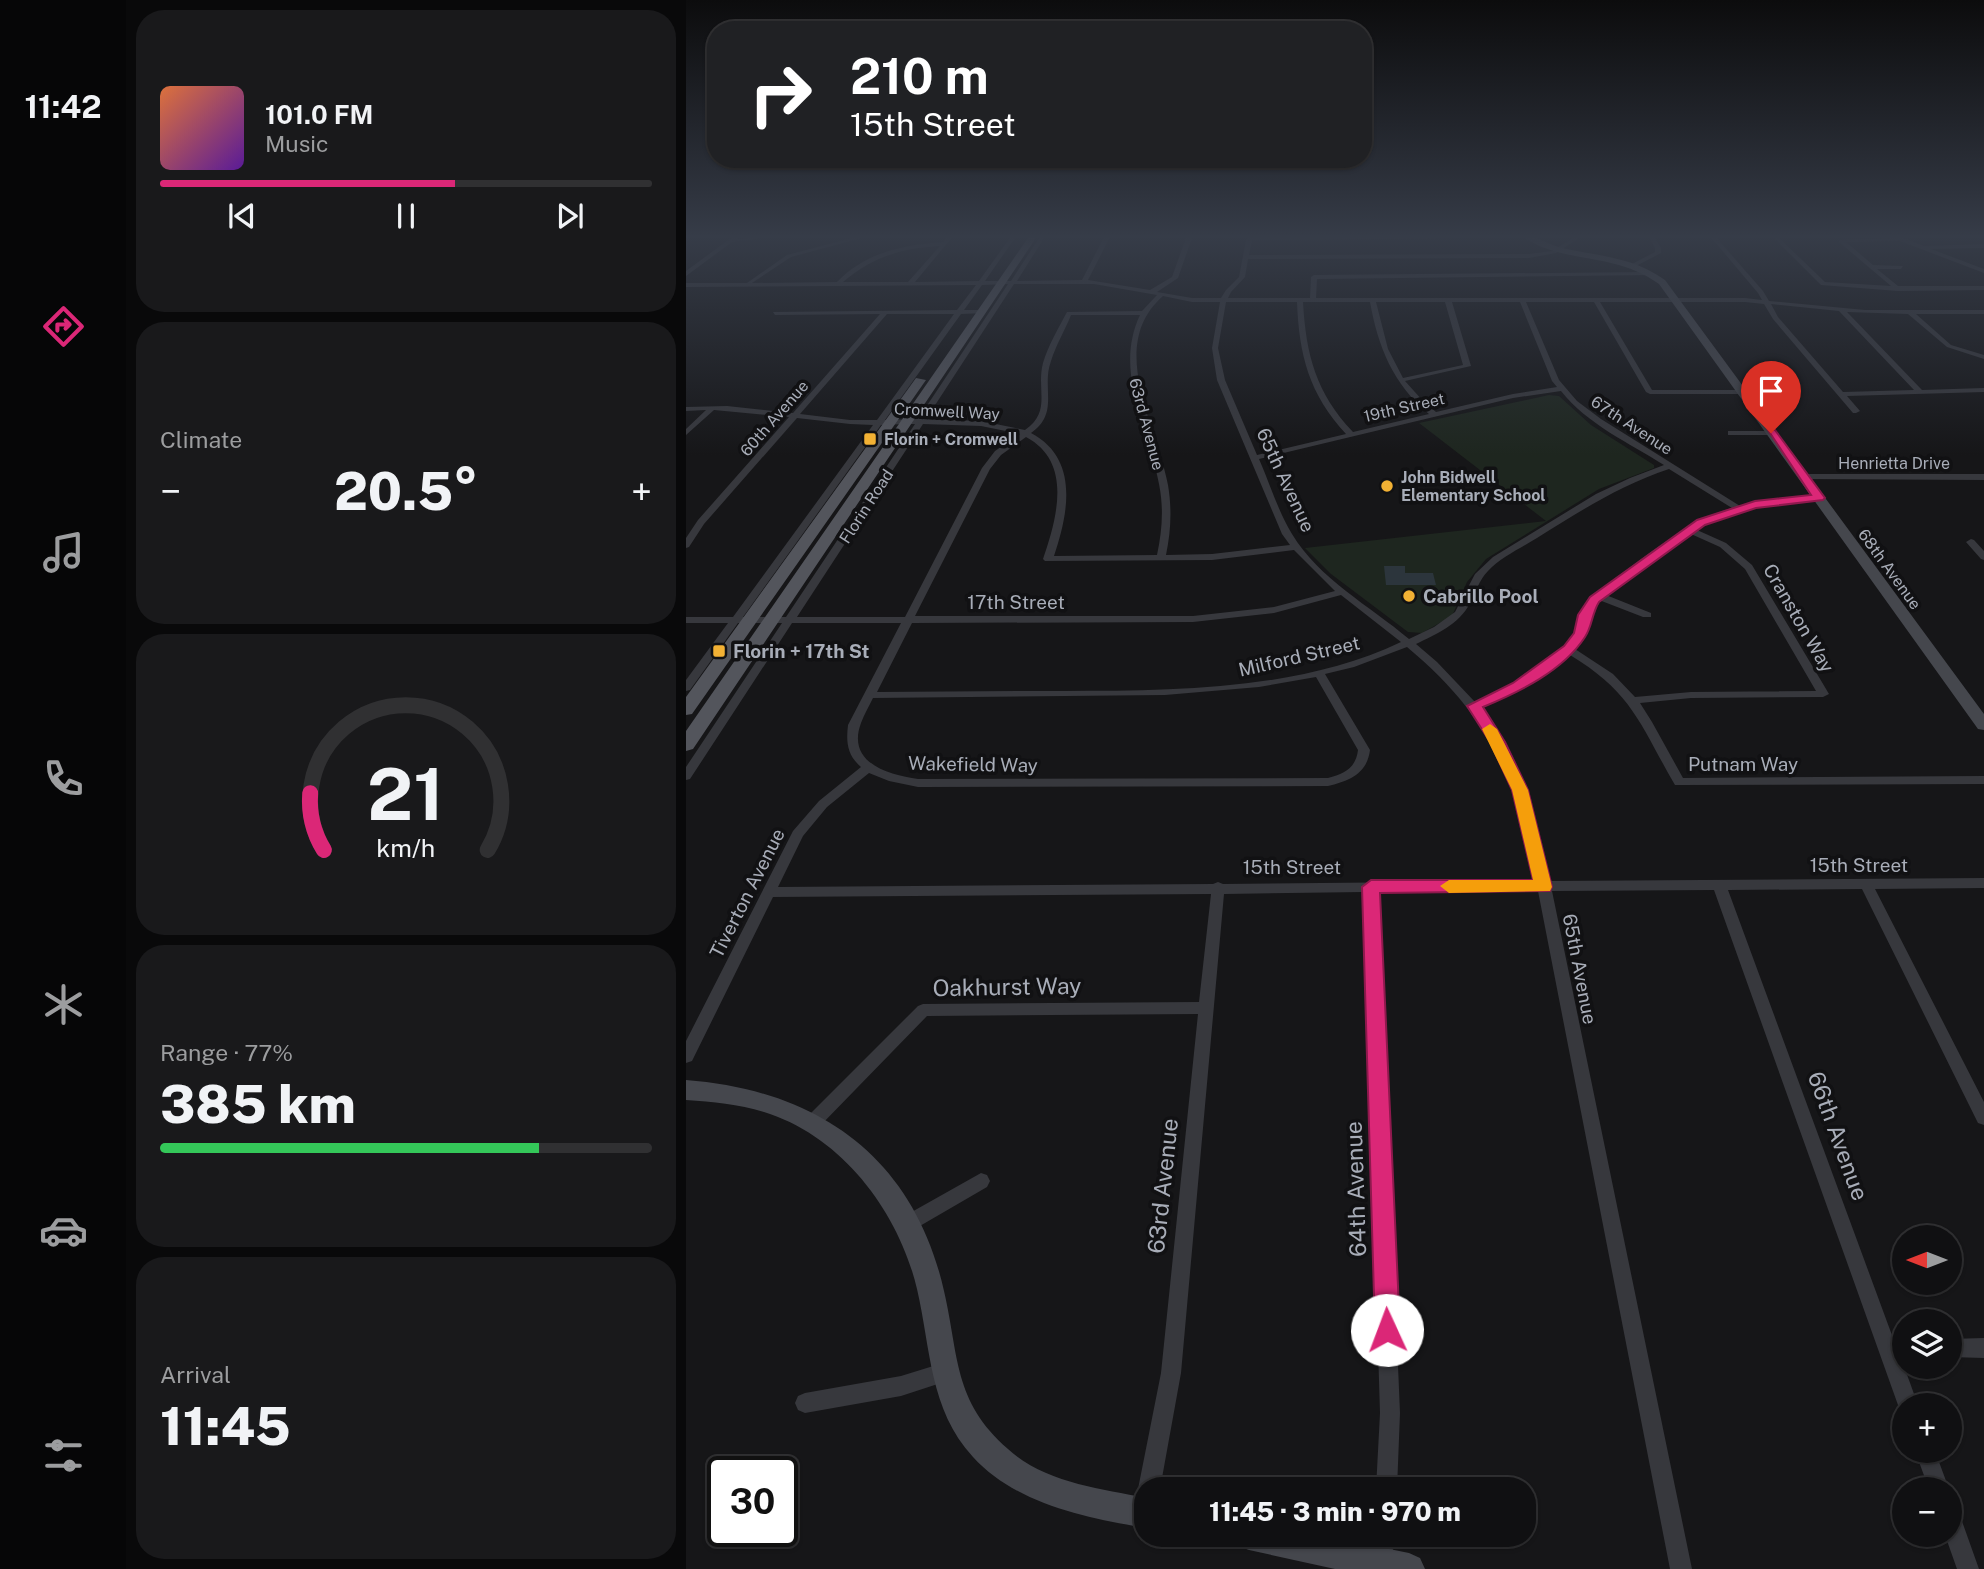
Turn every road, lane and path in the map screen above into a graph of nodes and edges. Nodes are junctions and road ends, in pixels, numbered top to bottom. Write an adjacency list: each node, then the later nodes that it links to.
1 (967, 308): 16 (main road, Florin Road)
2 (985, 308): 17 (main road, Florin Road)
3 (990, 308): 35 (street, Florin Road)
4 (1147, 308): 19 (street, 63rd Avenue)
5 (1222, 308): 41 (street, 65th Avenue)
6 (1300, 308): 40 (street)
7 (1374, 308): 23 (street)
8 (1450, 308): 23 (street)
9 (1526, 308): 24 (street, 67th Avenue)
10 (1601, 308): 26 (street)
11 (1679, 308): 26 (street, 68th Avenue)
12 (1769, 308): 28 (street)
13 (1826, 308): 14 (street)
14 (1841, 310): 20 (street); 27 (street)
15 (886, 312): 16 (street); 18 (street); 33 (street, 60th Avenue)
16 (964, 312): 17 (street); 34 (main road, Florin Road)
17 (982, 312): 35 (main road, Florin Road)
18 (775, 313)
19 (1145, 313): 37 (street); 52 (street, 63rd Avenue)
20 (1910, 313): 21 (street); 22 (street)
21 (1984, 313)
22 (1984, 357)
23 (1402, 380): 32 (street)
24 (1562, 389): 32 (street, 19th Street); 42 (street, 67th Avenue)
25 (1984, 390): 27 (street)
26 (1742, 392): 39 (street, 68th Avenue)
27 (1920, 392): 28 (street)
28 (1841, 394): 31 (street)
29 (712, 408): 30 (street, Cromwell Way); 33 (street, Cromwell Way); 36 (street)
30 (686, 409)
31 (1856, 411)
32 (1434, 414): 40 (street, 19th Street)
33 (795, 415): 34 (street, Cromwell Way); 49 (street, 60th Avenue)
34 (885, 422): 35 (street, Cromwell Way); 57 (main road, Florin Road)
35 (914, 422): 37 (street, Cromwell Way); 58 (main road, Florin Road)
36 (686, 433)
37 (1026, 433): 52 (street, Cromwell Way); 59 (street)
38 (1731, 433): 39 (street)
39 (1771, 433): 43 (street, 68th Avenue)
40 (1351, 434): 41 (street, 19th Street)
41 (1254, 458): 50 (street, 65th Avenue)
42 (1670, 466): 46 (street, 67th Avenue); 60 (street, Milford Street)
43 (1804, 477): 44 (street, Henrietta Drive); 45 (street, 68th Avenue)
44 (1984, 477)
45 (1819, 498): 46 (street); 68 (street, 68th Avenue)
46 (1738, 508): 47 (street)
47 (1690, 530): 54 (street); 65 (street, Cranston Way)
48 (1984, 542): 51 (street)
49 (686, 545)
50 (1296, 547): 52 (street, Cromwell Way); 53 (street, 65th Avenue)
51 (1984, 557)
52 (1161, 558)
53 (1342, 592): 59 (street, 17th Street); 60 (street, 65th Avenue)
54 (1599, 596): 55 (street); 61 (street)
55 (1647, 615)
56 (686, 620): 57 (street, 17th Street)
57 (742, 620): 58 (street, 17th Street); 63 (street, Florin Road); 67 (main road, Florin Road)
58 (781, 620): 59 (street, 17th Street); 69 (main road, Florin Road); 71 (street, Florin Road)
59 (908, 620): 64 (street)
60 (1409, 643): 62 (street, Milford Street); 66 (street, 65th Avenue)
61 (1568, 649): 65 (street, Putnam Way); 66 (street)
62 (1320, 673): 64 (street, Milford Street); 70 (street, Wakefield Way)
63 (686, 688)
64 (869, 695): 70 (street)
65 (1635, 700): 72 (street, Putnam Way)
66 (1475, 706): 78 (street, 65th Avenue)
67 (686, 710)
68 (1984, 725)
69 (686, 745)
70 (867, 768): 79 (street, Tiverton Avenue)
71 (686, 776)
72 (1984, 780)
73 (1984, 883): 74 (street, 15th Street)
74 (1866, 884): 75 (street, 15th Street); 83 (street)
75 (1719, 885): 78 (street, 15th Street); 87 (street, 66th Avenue)
76 (1218, 887): 77 (street, 15th Street); 79 (street, 15th Street); 80 (street, 63rd Avenue)
77 (1371, 887): 78 (street, 15th Street); 93 (street, 64th Avenue)
78 (1544, 887): 98 (street, 65th Avenue)
79 (768, 891): 81 (street, Tiverton Avenue)
80 (1206, 1008): 84 (street, Oakhurst Way); 92 (street, 63rd Avenue)
81 (686, 1056)
82 (686, 1090): 84 (street)
83 (1984, 1118)
84 (813, 1122): 86 (street)
85 (981, 1181): 86 (street)
86 (907, 1224): 90 (street)
87 (1892, 1338)
88 (1962, 1348): 89 (street)
89 (1984, 1348)
90 (943, 1373): 91 (street); 94 (street)
91 (805, 1403)
92 (1151, 1477)
93 (1387, 1477)
94 (1134, 1502)
95 (1330, 1547): 97 (street)
96 (1960, 1547): 99 (street)
97 (1391, 1556)
98 (1681, 1569)
99 (1968, 1569)

